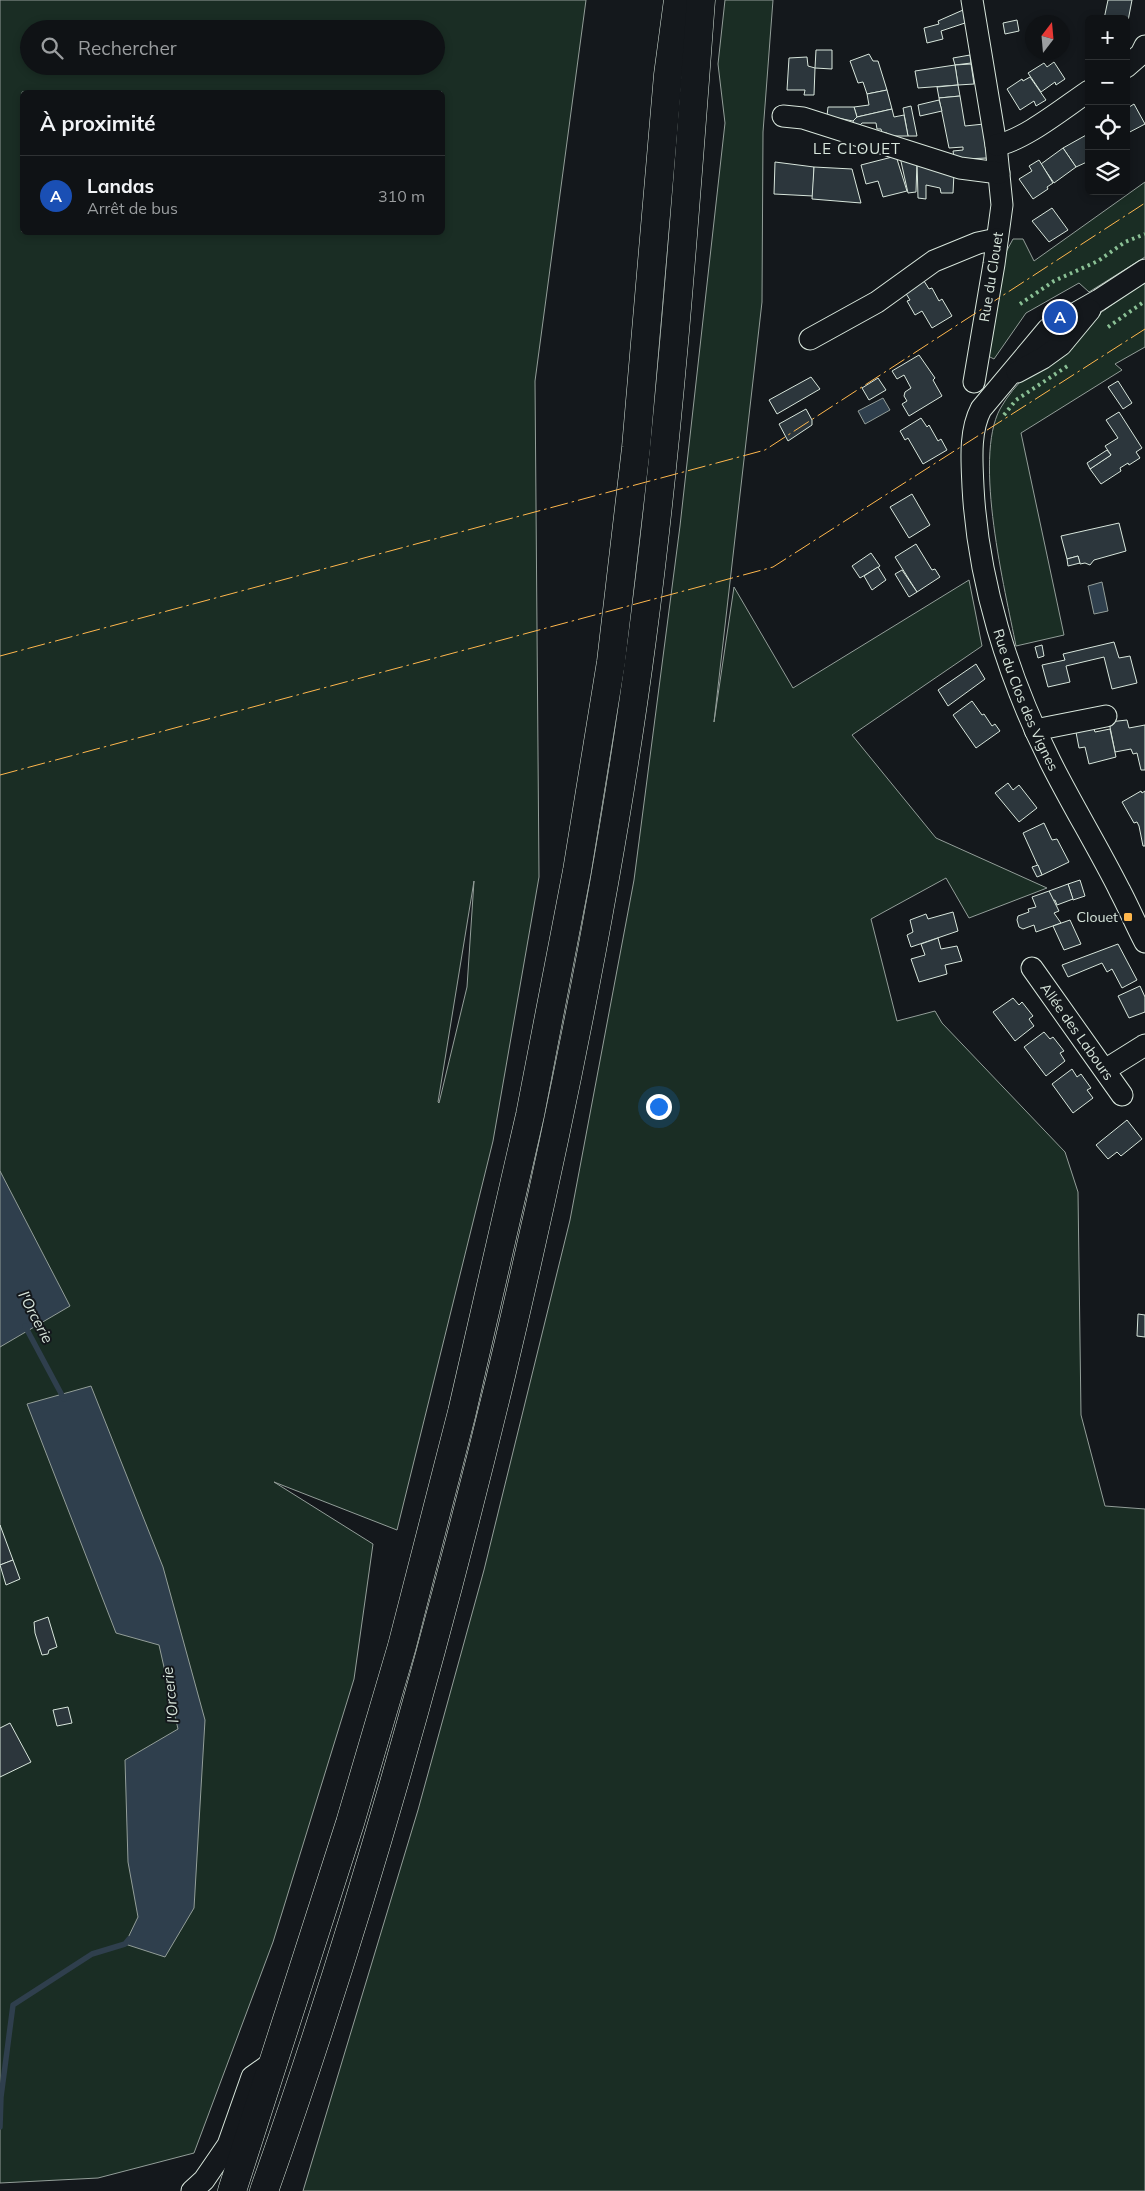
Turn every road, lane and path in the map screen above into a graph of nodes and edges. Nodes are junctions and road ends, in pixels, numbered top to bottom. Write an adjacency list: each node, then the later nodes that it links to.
1 (662, 0): 7 (highway)
2 (678, 0): 7 (highway)
3 (702, 0): 26 (highway)
4 (972, 0): 10 (street, Rue du Clouet)
5 (1145, 46): 6 (street)
6 (1130, 64)
7 (668, 75): 23 (highway)
8 (1085, 94): 10 (street)
9 (783, 116): 11 (street)
10 (996, 145): 11 (street, Rue du Clouet)
11 (999, 173): 12 (street, Rue du Clouet)
12 (998, 239): 14 (street); 15 (street, Rue du Clouet)
13 (1145, 270): 17 (street, Rue du Clos des Vignes)
14 (810, 339)
15 (974, 382)
16 (1106, 716): 17 (street)
17 (1035, 730): 18 (street, Rue du Clos des Vignes)
18 (1143, 931)
19 (1032, 968): 21 (street, Allée des Labours)
20 (1145, 1044): 21 (street)
21 (1105, 1070): 22 (street, Allée des Labours)
22 (1122, 1095)
23 (276, 2060): 24 (street); 25 (highway)
24 (192, 2191)
25 (232, 2191)
26 (264, 2191)

